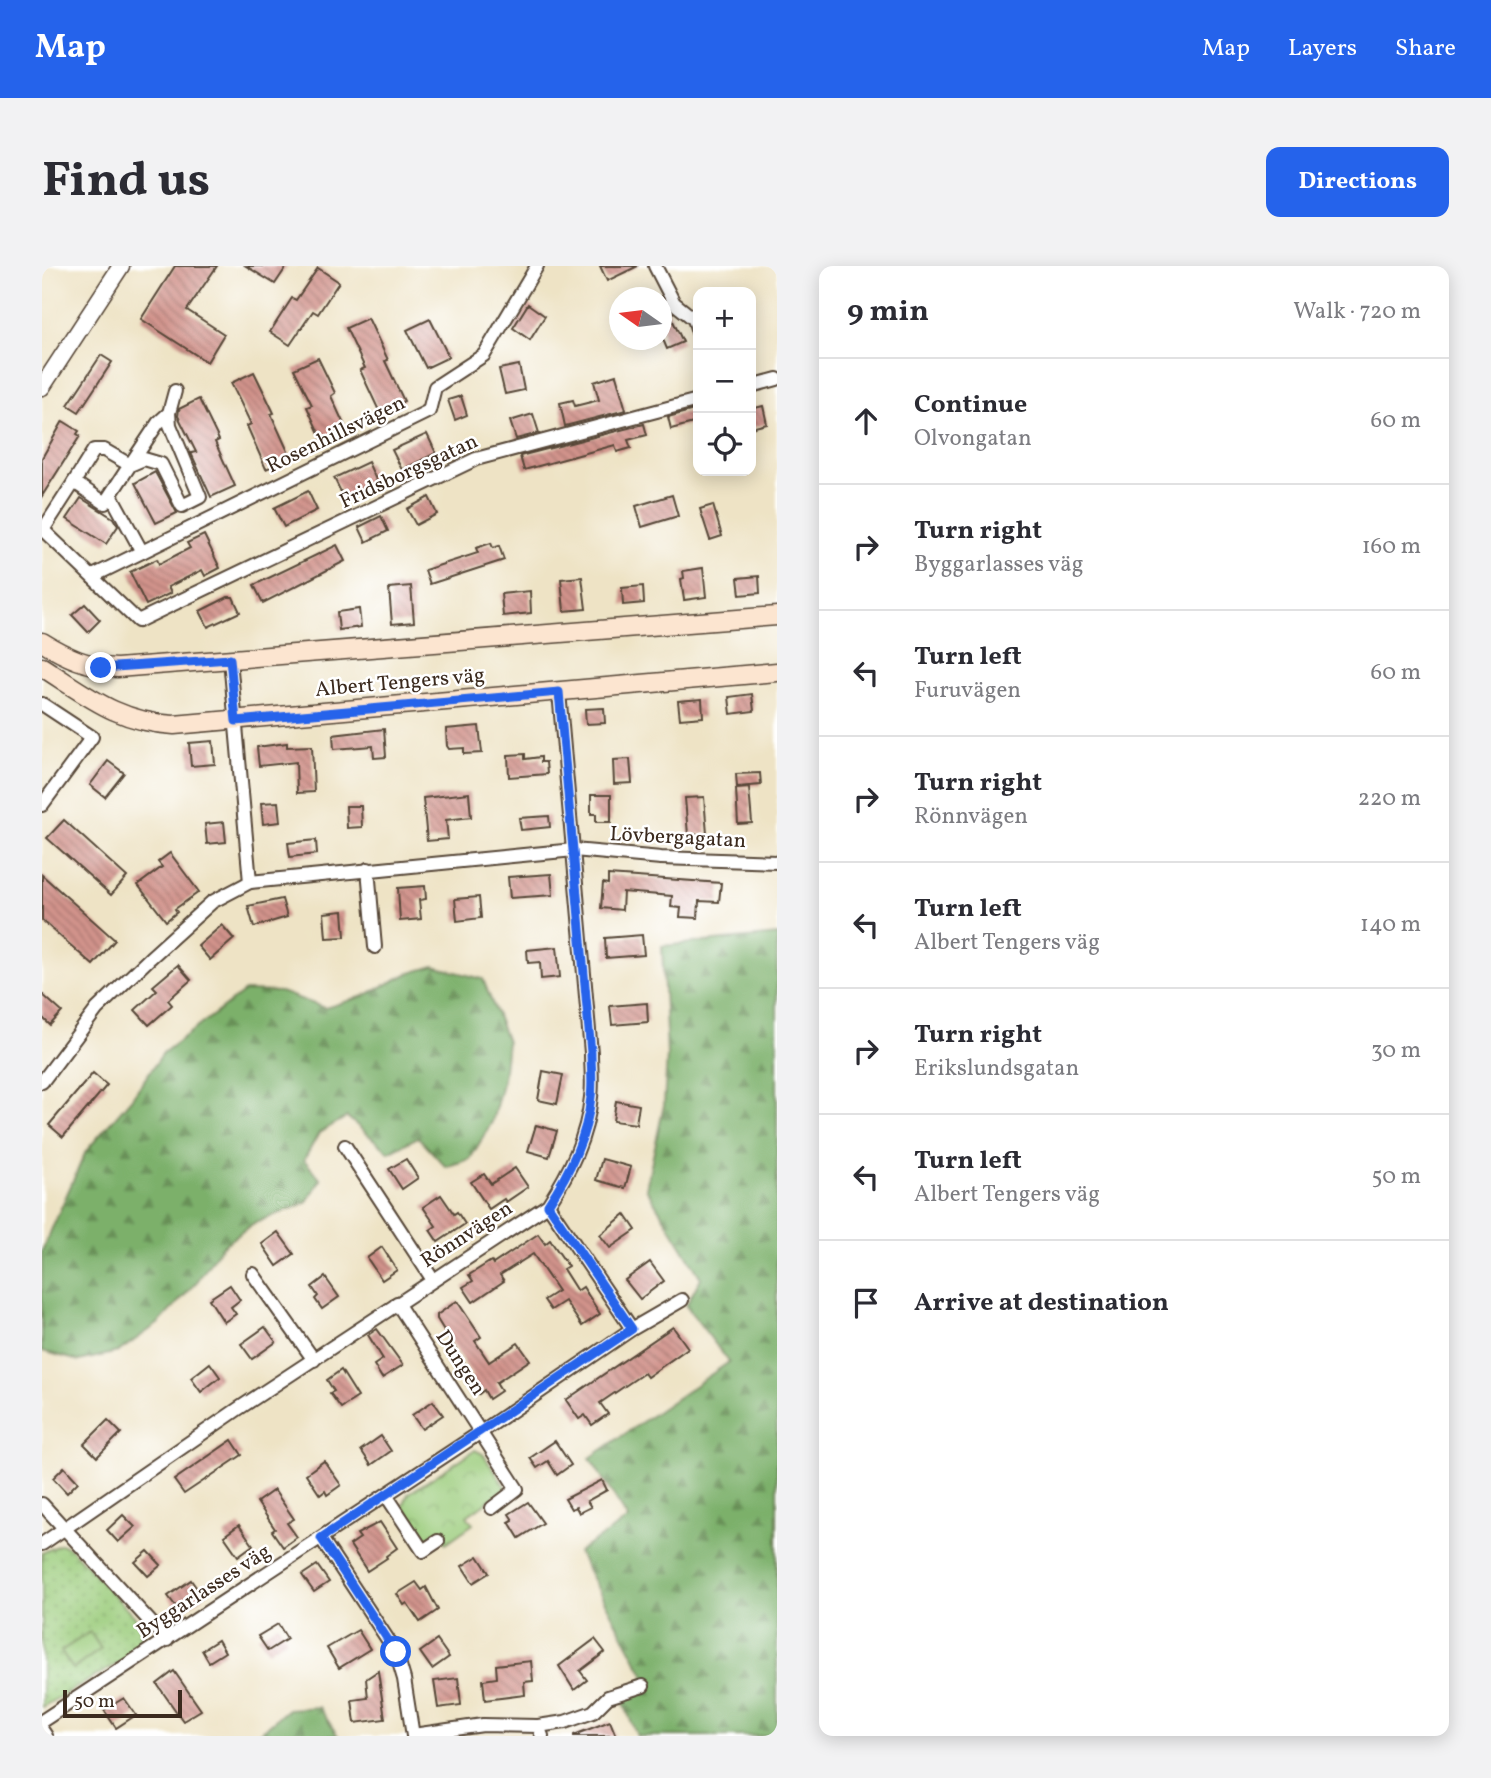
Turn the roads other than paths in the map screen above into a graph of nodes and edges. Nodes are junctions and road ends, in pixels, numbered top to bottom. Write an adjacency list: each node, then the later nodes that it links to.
1 (121, 266): 7 (street)
2 (655, 266): 4 (street)
3 (533, 268): 17 (street, Rosenhillsvägen)
4 (693, 318)
5 (777, 379): 6 (street)
6 (756, 385)
7 (42, 387)
8 (175, 391): 10 (street)
9 (693, 401): 18 (street, Fridsborgsgatan)
10 (169, 412): 11 (street); 13 (street)
11 (180, 445): 12 (street); 12 (street)
12 (161, 464): 13 (street)
13 (130, 465): 14 (street); 15 (street)
14 (74, 482): 15 (street); 16 (street)
15 (111, 495): 17 (street)
16 (42, 530): 18 (street)
17 (142, 552): 18 (street, Rosenhillsvägen)
18 (93, 576)
19 (777, 616): 21 (main road, Albert Tengers väg)
20 (42, 642): 21 (main road, Albert Tengers väg)
21 (230, 659): 26 (street)
22 (42, 667): 26 (main road, Albert Tengers väg)
23 (777, 673): 24 (main road, Albert Tengers väg)
24 (559, 692): 26 (main road, Albert Tengers väg); 28 (street, Rönnvägen)
25 (42, 704): 27 (street)
26 (236, 721): 31 (street)
27 (42, 805)
28 (574, 850): 29 (street, Lövbergagatan); 30 (street, Lövbergagatan); 37 (street, Rönnvägen)
29 (777, 862)
30 (368, 869): 31 (street, Lövbergagatan); 32 (street)
31 (250, 882): 34 (street, Lövbergagatan)
32 (374, 947)
33 (42, 1057): 34 (street)
34 (52, 1068): 35 (street, Lövbergagatan)
35 (42, 1082)
36 (345, 1146): 39 (street)
37 (548, 1205): 39 (street, Rönnvägen); 42 (street)
38 (253, 1274): 43 (street)
39 (433, 1280): 41 (street, Rönnvägen)
40 (682, 1300): 42 (street, Byggarlasses väg)
41 (397, 1303): 43 (street, Rönnvägen); 44 (street, Dungen)
42 (632, 1329): 44 (street, Byggarlasses väg)
43 (314, 1360): 48 (street, Rönnvägen)
44 (481, 1432): 45 (street, Byggarlasses väg); 47 (street, Dungen)
45 (386, 1495): 49 (street, Byggarlasses väg); 50 (street)
46 (42, 1504): 48 (street)
47 (492, 1508)
48 (65, 1529): 51 (street, Rönnvägen); 52 (street)
49 (321, 1538): 52 (street, Byggarlasses väg); 57 (street)
50 (438, 1541)
51 (42, 1544)
52 (167, 1640): 54 (street, Byggarlasses väg)
53 (643, 1686): 56 (street)
54 (42, 1721)
55 (42, 1730): 58 (street)
56 (540, 1731): 57 (street)
57 (413, 1735)
58 (46, 1736)

